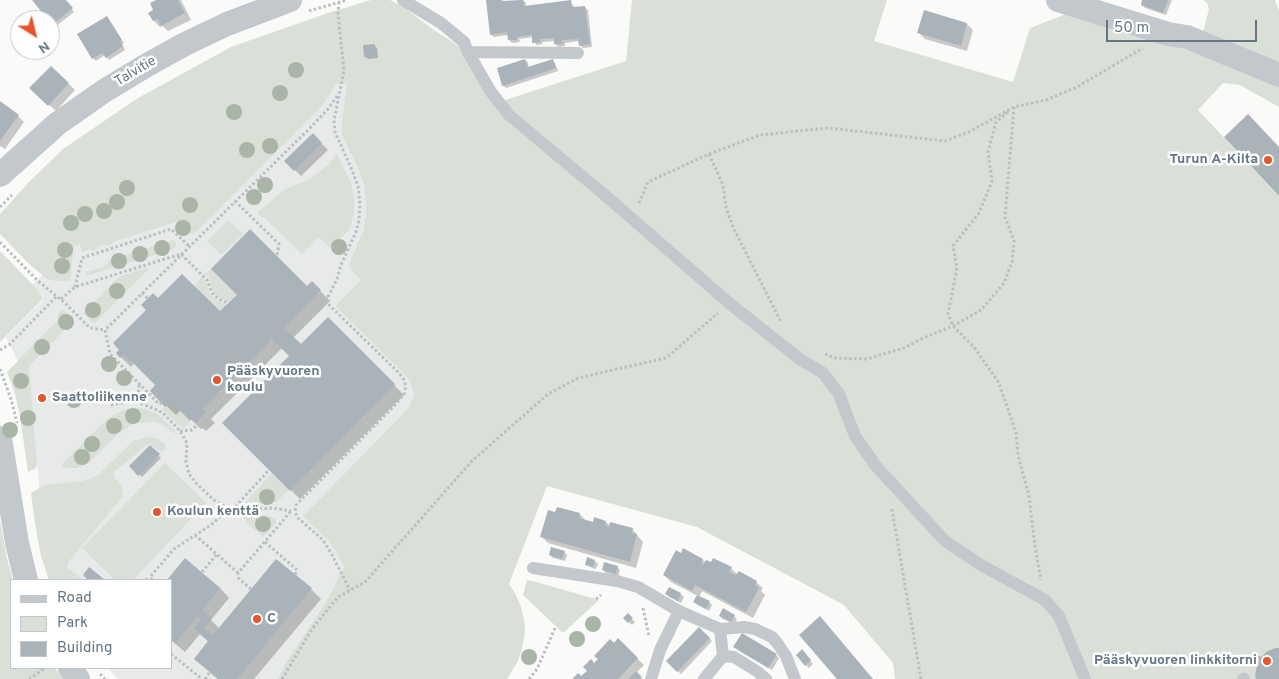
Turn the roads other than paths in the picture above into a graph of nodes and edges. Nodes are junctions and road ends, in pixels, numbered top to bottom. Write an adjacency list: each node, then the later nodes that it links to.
1 (403, 0): 4 (lane)
2 (1058, 0): 6 (street)
3 (298, 6): 7 (street, Talvitie)
4 (468, 52): 5 (lane); 18 (lane)
5 (578, 53)
6 (1279, 74)
7 (9, 182)
8 (0, 438): 10 (street)
9 (532, 568): 11 (lane)
10 (26, 579)
11 (679, 611): 12 (lane); 14 (lane)
12 (720, 629): 13 (lane); 17 (lane)
13 (723, 656): 15 (lane); 16 (lane)
14 (651, 679)
15 (704, 679)
16 (766, 679)
17 (795, 679)
18 (1085, 679)

